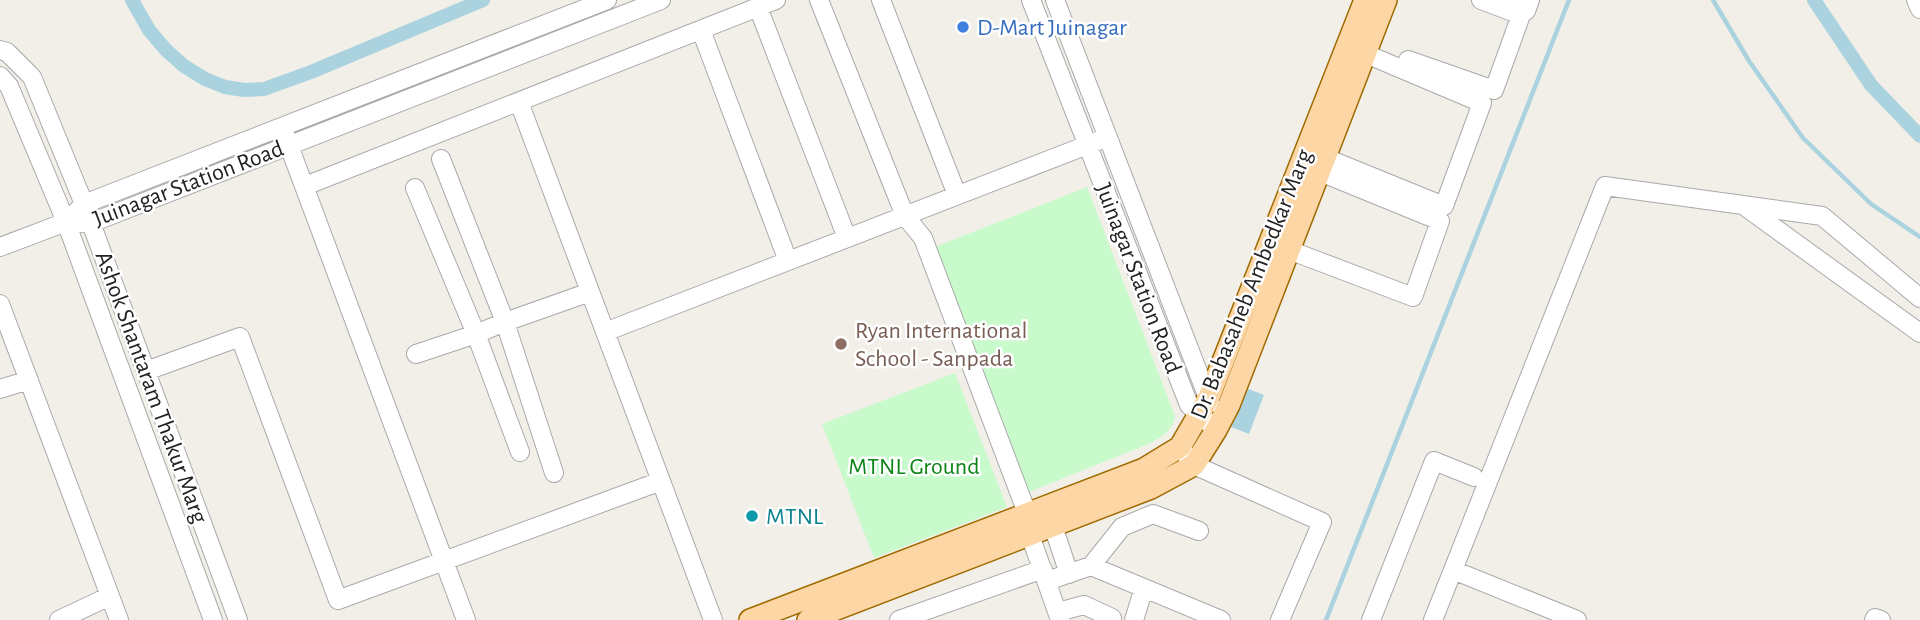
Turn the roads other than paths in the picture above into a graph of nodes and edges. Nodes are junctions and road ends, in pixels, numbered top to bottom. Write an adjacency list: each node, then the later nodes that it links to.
1 (607, 0): 22 (street, Juinagar Station Road)
2 (661, 0): 24 (street, Juinagar Station Road)
3 (776, 0): 14 (street)
4 (819, 0): 33 (street)
5 (881, 0): 30 (street)
6 (1031, 0): 25 (street, Juinagar Station Road)
7 (1055, 0): 23 (street, Juinagar Station Road)
8 (1365, 0): 20 (main road, Dr. Babasaheb Ambedkar Marg)
9 (1387, 0): 18 (main road, Dr. Babasaheb Ambedkar Marg)
10 (1481, 0): 18 (street)
11 (1499, 0): 12 (street)
12 (1530, 0)
13 (1916, 0): 15 (street)
14 (758, 7): 16 (street); 36 (street)
15 (1920, 9)
16 (701, 30): 21 (street); 39 (street)
17 (0, 50): 31 (street, Ashok Shantaram Thakur Marg)
18 (1367, 50): 20 (main road, Dr. Babasaheb Ambedkar Marg); 27 (street)
19 (0, 76): 34 (street, Ashok Shantaram Thakur Marg)
20 (1341, 88): 27 (main road, Dr. Babasaheb Ambedkar Marg); 51 (main road, Dr. Babasaheb Ambedkar Marg)
21 (519, 102): 28 (street); 40 (street)
22 (283, 127): 24 (street); 31 (street, Juinagar Station Road)
23 (1108, 137): 25 (street); 51 (street, Juinagar Station Road)
24 (289, 145): 28 (street); 35 (street, Juinagar Station Road)
25 (1088, 145): 30 (street); 51 (street, Juinagar Station Road)
26 (441, 159): 43 (street)
27 (1323, 165): 38 (main road, Dr. Babasaheb Ambedkar Marg); 38 (street)
28 (305, 187): 63 (street)
29 (415, 188): 46 (street)
30 (957, 195): 33 (street)
31 (84, 204): 34 (street, Juinagar Station Road); 35 (street, Ashok Shantaram Thakur Marg)
32 (1743, 205): 41 (street); 45 (street); 65 (street)
33 (905, 216): 36 (street); 59 (street)
34 (66, 222): 35 (street, Juinagar Station Road); 37 (street); 75 (street, Ashok Shantaram Thakur Marg)
35 (91, 223): 48 (street, Ashok Shantaram Thakur Marg)
36 (847, 238): 39 (street)
37 (0, 247)
38 (1290, 250): 52 (main road, Dr. Babasaheb Ambedkar Marg)
39 (788, 261): 44 (street)
40 (590, 292): 43 (street); 44 (street)
41 (1920, 298)
42 (0, 304): 49 (street)
43 (505, 322): 46 (street); 56 (street)
44 (605, 332): 58 (street)
45 (1920, 333)
46 (476, 334): 47 (street); 54 (street)
47 (416, 354)
48 (146, 371): 63 (street); 76 (street, Ashok Shantaram Thakur Marg)
49 (29, 380): 50 (street); 69 (street)
50 (0, 389)
51 (1204, 406): 52 (street, Juinagar Station Road); 53 (main road, Dr. Babasaheb Ambedkar Marg)
52 (1216, 430): 55 (main road, Dr. Babasaheb Ambedkar Marg)
53 (1180, 447): 55 (street); 59 (main road, Dr. Babasaheb Ambedkar Marg)
54 (520, 452)
55 (1194, 465): 60 (main road, Dr. Babasaheb Ambedkar Marg); 84 (street)
56 (554, 473)
57 (1475, 477): 85 (street)
58 (661, 481): 63 (street); 78 (street)
59 (1027, 513): 70 (main road, Dr. Babasaheb Ambedkar Marg)
60 (1053, 526): 62 (main road, Dr. Babasaheb Ambedkar Marg); 66 (street)
61 (1199, 531): 64 (street)
62 (1030, 535): 67 (street); 70 (main road, Dr. Babasaheb Ambedkar Marg)
63 (444, 561): 77 (street)
64 (1091, 566): 66 (street); 68 (street)
65 (1453, 570): 86 (street); 87 (street)
66 (1069, 574): 67 (street)
67 (1045, 575): 71 (street); 81 (street)
68 (1144, 589): 82 (street); 83 (street)
69 (110, 596): 73 (street); 74 (street)
70 (833, 607): 79 (main road, Dr. Babasaheb Ambedkar Marg); 80 (main road, Dr. Babasaheb Ambedkar Marg)
71 (1059, 616): 72 (street)
72 (1112, 618)
73 (60, 620)
74 (120, 620)
75 (213, 620)
76 (238, 620)
77 (466, 620)
78 (713, 620)
79 (750, 620)
80 (808, 620)
81 (899, 620)
82 (1134, 620)
83 (1221, 620)
84 (1280, 620)
85 (1371, 620)
86 (1433, 620)
87 (1577, 620)
88 (1874, 620): 89 (street)
89 (1881, 620)

